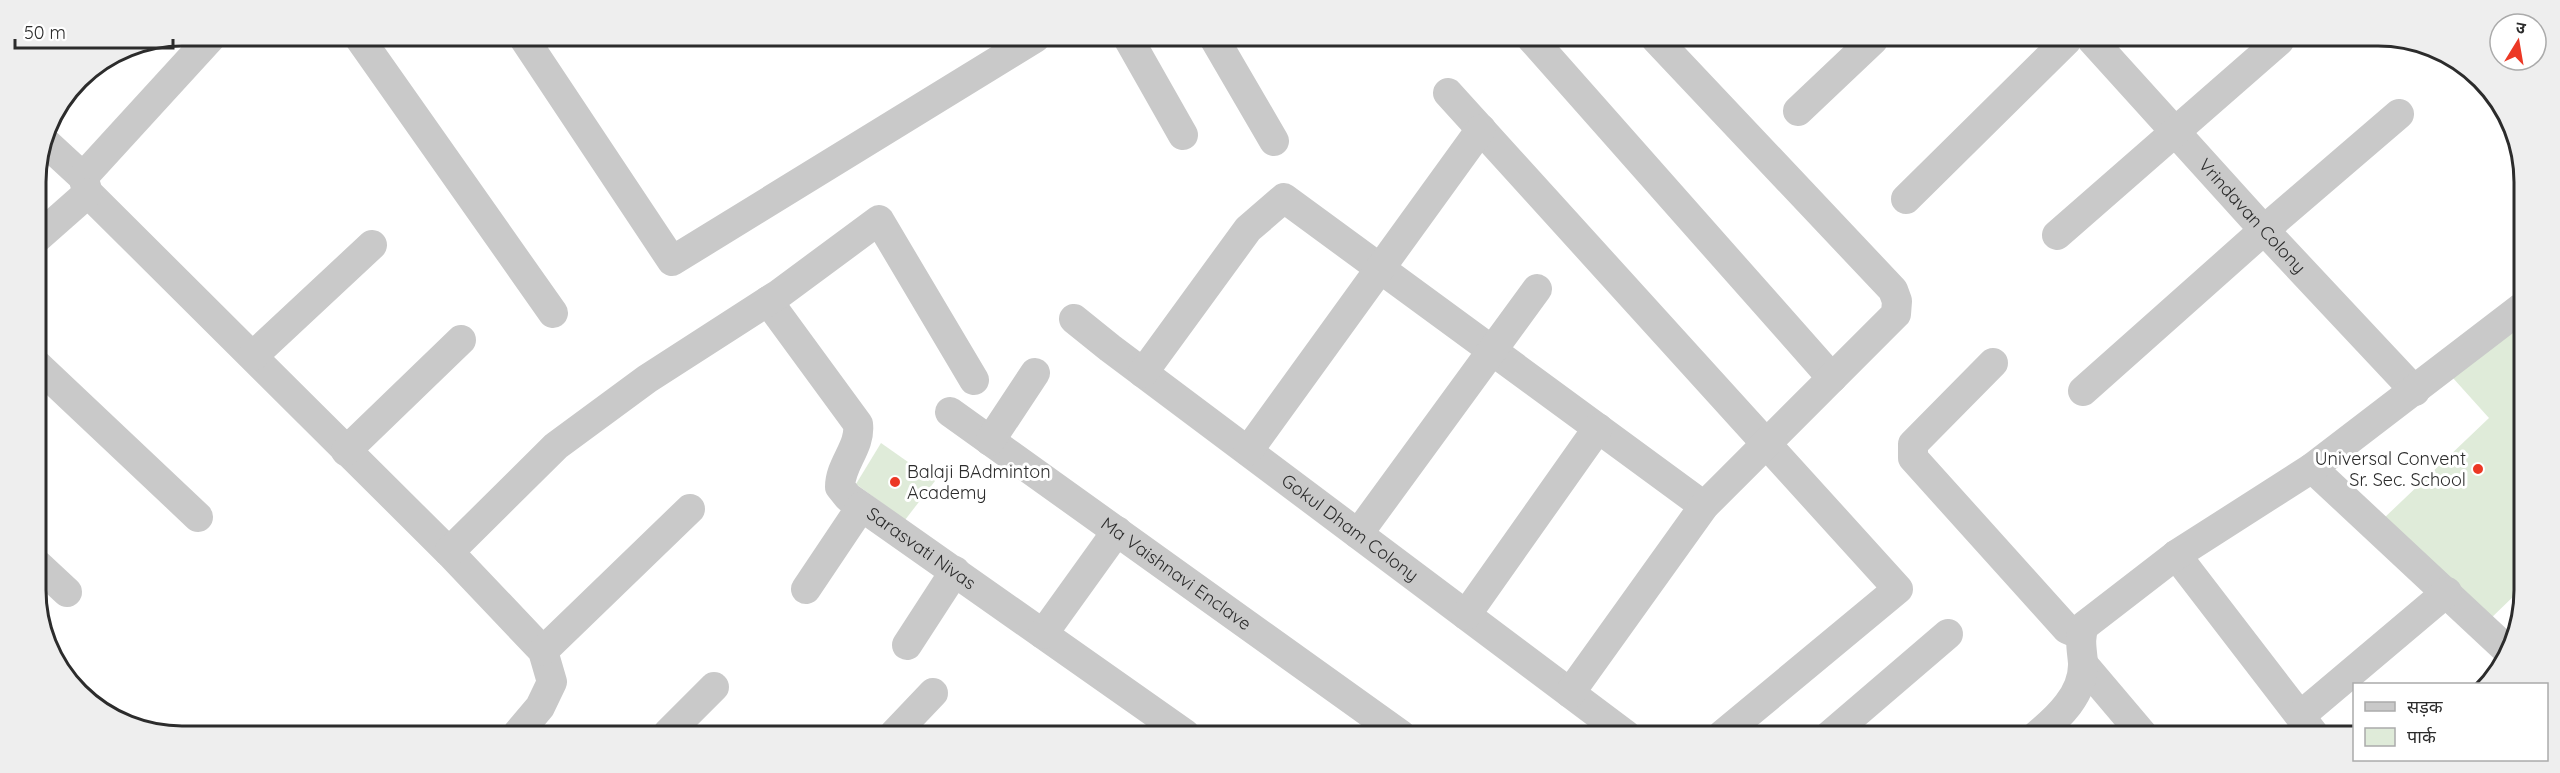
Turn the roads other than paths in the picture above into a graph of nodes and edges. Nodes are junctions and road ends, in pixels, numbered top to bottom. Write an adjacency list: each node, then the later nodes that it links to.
1 (203, 47): 21 (street)
2 (366, 47): 30 (street)
3 (530, 47): 4 (street)
4 (1020, 47)
5 (1133, 47): 18 (street)
6 (1219, 47): 19 (street)
7 (1539, 47): 40 (street)
8 (1664, 47): 40 (street)
9 (1866, 47): 14 (street)
10 (2060, 47): 22 (street)
11 (2098, 47): 17 (street, Vrindavan Colony)
12 (2272, 47): 17 (street)
13 (1448, 93): 16 (street)
14 (1798, 111)
15 (2398, 114): 24 (street)
16 (1481, 129): 27 (street); 47 (street)
17 (2174, 131): 24 (street, Vrindavan Colony); 25 (street)
18 (1183, 135)
19 (1274, 141)
20 (51, 148): 21 (street)
21 (85, 185): 23 (street); 35 (street)
22 (1906, 199)
23 (47, 227)
24 (2264, 230): 42 (street); 43 (street, Vrindavan Colony)
25 (2057, 235)
26 (372, 245): 35 (street)
27 (1382, 269): 34 (street); 39 (street); 49 (street)
28 (1537, 289): 34 (street)
29 (768, 300): 41 (street); 52 (street, Sarasvati Nivas); 57 (street)
30 (553, 313)
31 (2514, 313): 43 (street)
32 (1074, 319): 39 (street, Gokul Dham Colony)
33 (461, 340): 48 (street)
34 (1492, 350): 45 (street); 56 (street)
35 (253, 356): 48 (street)
36 (1993, 363): 69 (street)
37 (1035, 373): 46 (street)
38 (47, 374): 54 (street)
39 (1143, 374): 49 (street, Gokul Dham Colony)
40 (1833, 378): 47 (street)
41 (974, 380)
42 (2084, 391)
43 (2415, 391): 50 (street)
44 (950, 412): 46 (street, Ma Vaishnavi Enclave)
45 (1598, 428): 51 (street); 64 (street)
46 (990, 441): 55 (street, Ma Vaishnavi Enclave)
47 (1768, 443): 51 (street); 80 (street)
48 (346, 451): 57 (street)
49 (1248, 452): 56 (street, Gokul Dham Colony)
50 (2312, 468): 58 (street); 63 (street)
51 (1704, 506): 73 (street)
52 (861, 507): 59 (street, Sarasvati Nivas); 61 (street)
53 (690, 509): 70 (street)
54 (198, 517)
55 (1117, 531): 65 (street); 78 (street, Ma Vaishnavi Enclave)
56 (1358, 534): 64 (street, Gokul Dham Colony)
57 (449, 552): 70 (street)
58 (2176, 555): 69 (street); 84 (street)
59 (955, 571): 65 (street, Sarasvati Nivas); 67 (street)
60 (46, 572): 62 (street)
61 (806, 589)
62 (68, 592)
63 (2447, 592): 68 (street); 84 (street)
64 (1466, 615): 73 (street, Gokul Dham Colony)
65 (1043, 634): 77 (street, Sarasvati Nivas)
66 (1948, 634): 81 (street)
67 (907, 645)
68 (2502, 645)
69 (2082, 649): 82 (street); 83 (street)
70 (543, 651): 74 (street)
71 (714, 687): 75 (street)
72 (933, 693): 76 (street)
73 (1570, 693): 79 (street, Gokul Dham Colony)
74 (524, 726)
75 (675, 726)
76 (902, 726)
77 (1174, 726)
78 (1388, 726)
79 (1614, 726)
80 (1733, 726)
81 (1841, 726)
82 (2049, 726)
83 (2137, 726)
84 (2308, 726)

